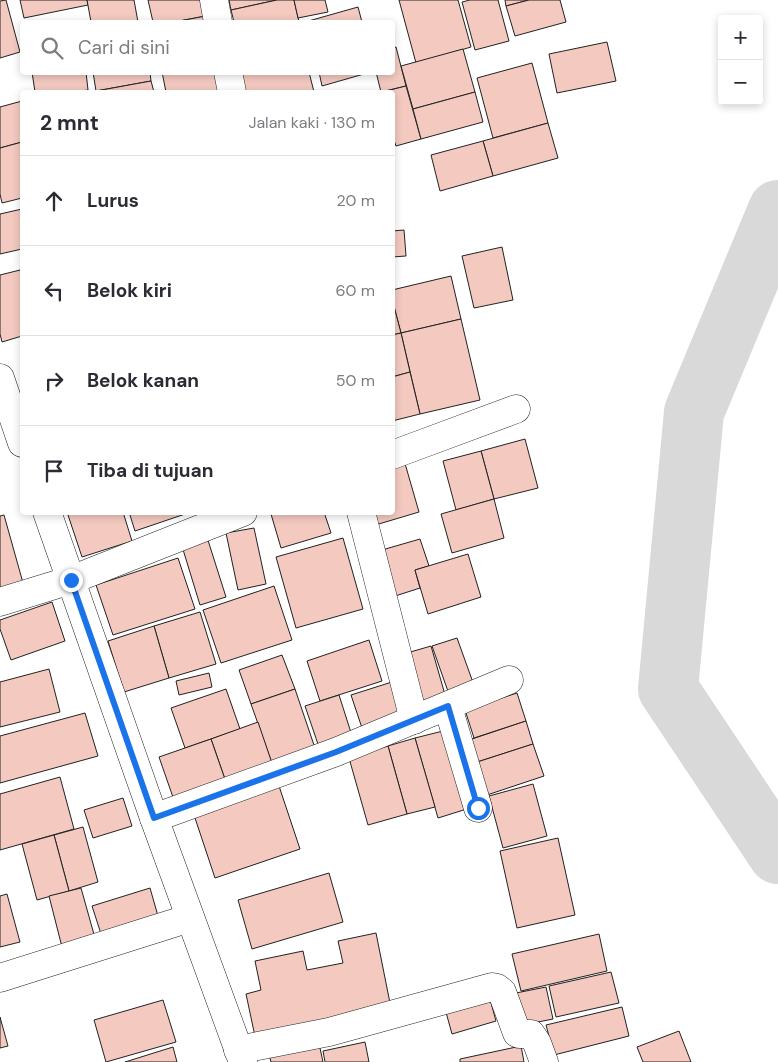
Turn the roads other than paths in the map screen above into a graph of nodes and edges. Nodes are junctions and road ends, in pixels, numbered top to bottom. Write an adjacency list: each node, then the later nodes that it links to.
1 (214, 0): 2 (street)
2 (218, 20)
3 (229, 75): 4 (street)
4 (232, 90)
5 (0, 378): 7 (street)
6 (516, 409): 8 (street)
7 (20, 436)
8 (395, 454)
9 (48, 515): 12 (street)
10 (235, 515): 12 (street)
11 (362, 515): 16 (street)
12 (71, 580): 13 (street); 18 (street)
13 (0, 602)
14 (509, 680): 15 (street)
15 (448, 706): 16 (street); 17 (street)
16 (414, 720): 18 (street)
17 (478, 808)
18 (154, 818): 19 (street)
19 (190, 918): 20 (street); 21 (street)
20 (0, 978)
21 (241, 1056): 22 (street)
22 (544, 1062)

